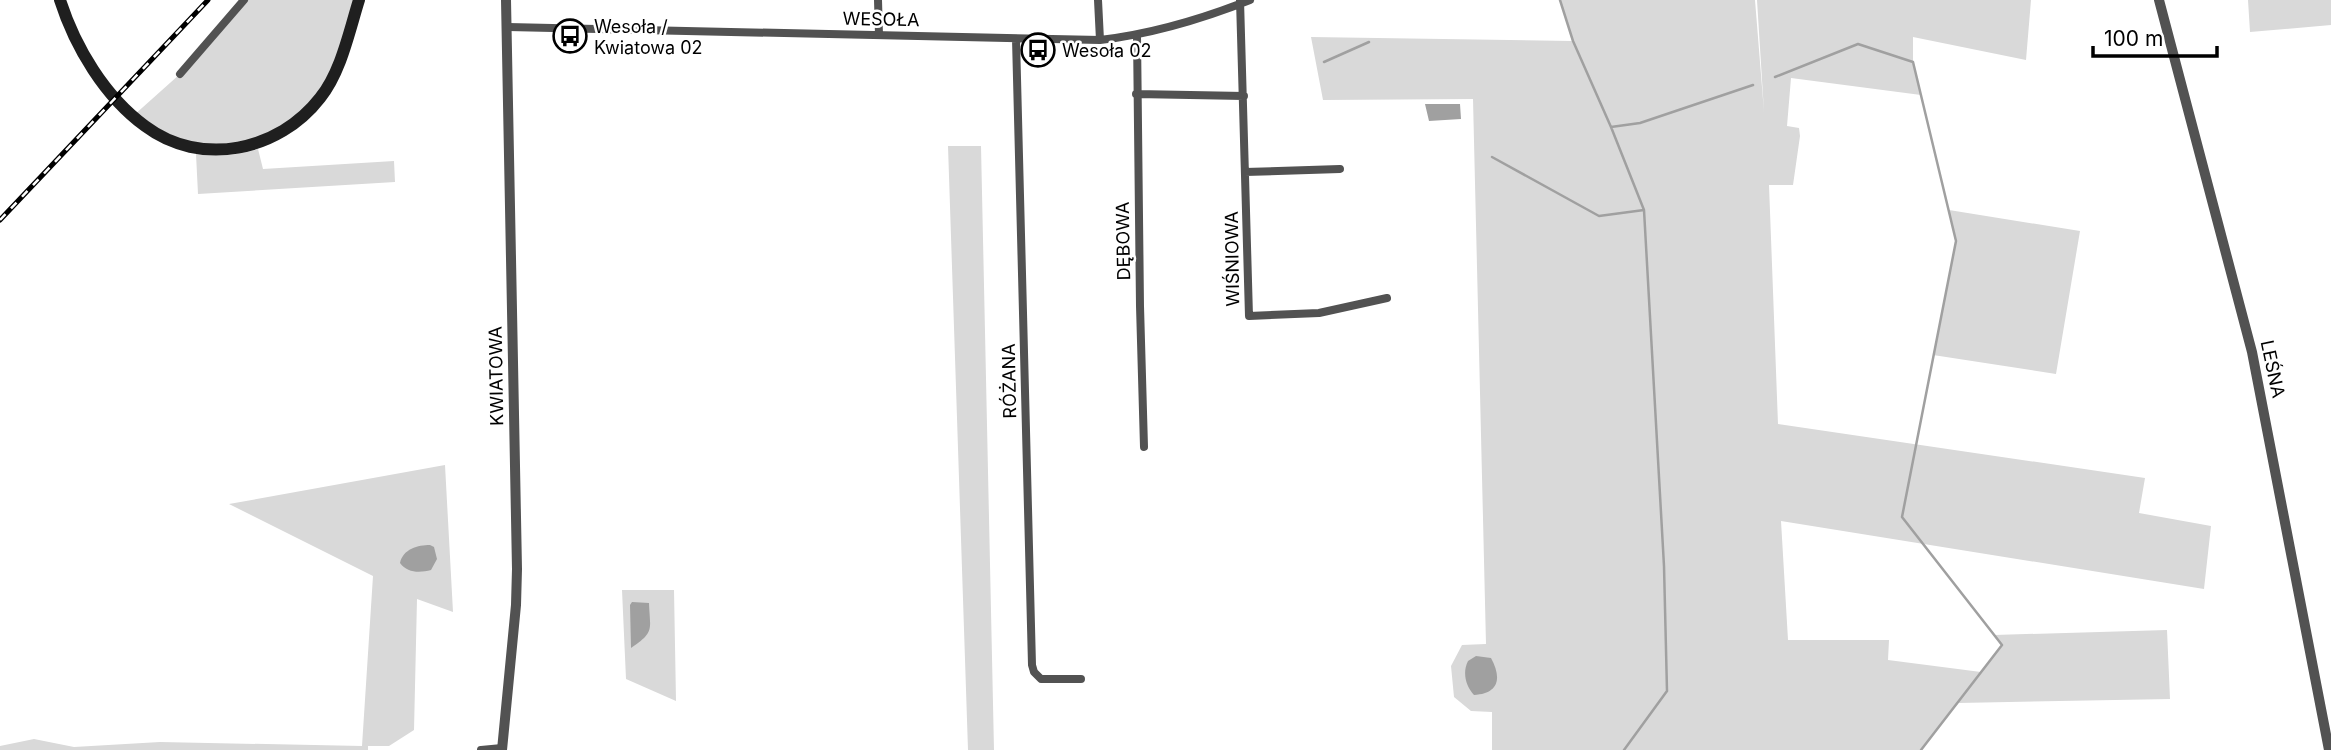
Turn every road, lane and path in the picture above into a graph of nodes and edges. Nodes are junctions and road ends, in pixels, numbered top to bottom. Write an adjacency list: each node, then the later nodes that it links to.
1 (60, 0): 3 (main road)
2 (244, 0): 15 (street)
3 (359, 0)
4 (506, 0): 10 (street, KWIATOWA)
5 (878, 0): 11 (street)
6 (1098, 0): 14 (street)
7 (1250, 0): 9 (street, WESOŁA)
8 (2160, 0): 25 (street, LEŚNA)
9 (1240, 2): 12 (street, WESOŁA); 17 (street, WIŚNIOWA)
10 (506, 27): 11 (street, WESOŁA); 23 (street, KWIATOWA)
11 (879, 35): 13 (street, WESOŁA)
12 (1137, 35): 14 (street, WESOŁA); 16 (street, DĘBOWA)
13 (1016, 39): 14 (street, WESOŁA); 22 (street, RÓŻANA)
14 (1100, 40)
15 (180, 74)
16 (1136, 94): 17 (street); 21 (street, DĘBOWA)
17 (1244, 96): 19 (street, WIŚNIOWA)
18 (1340, 169): 19 (street)
19 (1245, 172): 20 (street, WIŚNIOWA)
20 (1387, 298)
21 (1144, 447)
22 (1081, 679)
23 (502, 749): 24 (street)
24 (481, 750)
25 (2329, 750)

